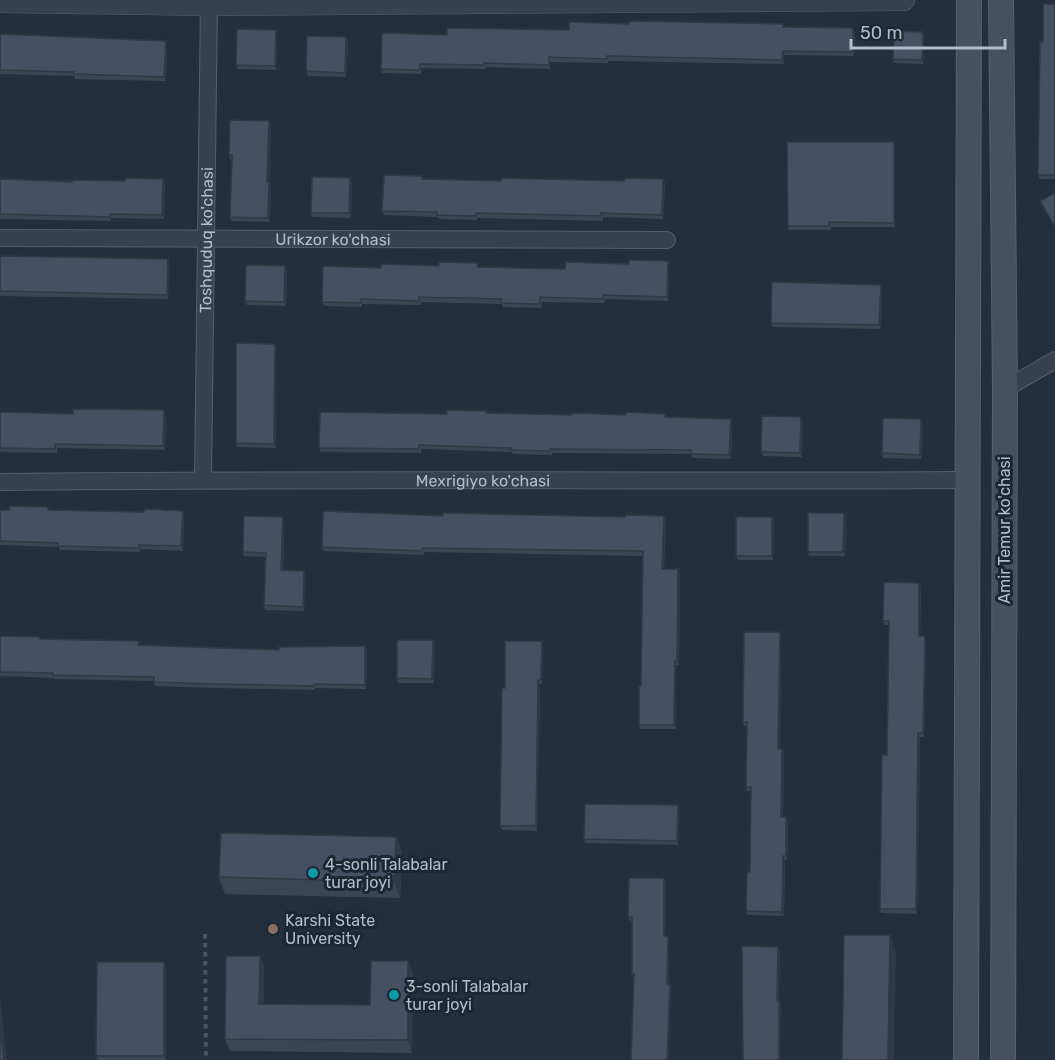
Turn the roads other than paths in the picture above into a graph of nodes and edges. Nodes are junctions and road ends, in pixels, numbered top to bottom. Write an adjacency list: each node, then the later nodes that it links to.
1 (904, 0): 4 (street)
2 (969, 0): 13 (main road)
3 (1001, 0): 11 (main road, Amir Temur ko'chasi)
4 (718, 1): 6 (street)
5 (0, 2): 6 (street)
6 (209, 3): 8 (street, Toshquduq ko'chasi)
7 (0, 238): 8 (street, Urikzor ko'chasi)
8 (206, 238): 9 (street, Urikzor ko'chasi); 12 (street, Toshquduq ko'chasi)
9 (667, 240)
10 (1055, 360): 11 (street)
11 (1005, 390): 16 (main road, Amir Temur ko'chasi)
12 (203, 480): 13 (street, Mexrigiyo ko'chasi); 14 (street, Mexrigiyo ko'chasi)
13 (966, 480): 15 (main road)
14 (0, 482)
15 (966, 1060)
16 (1003, 1060)

